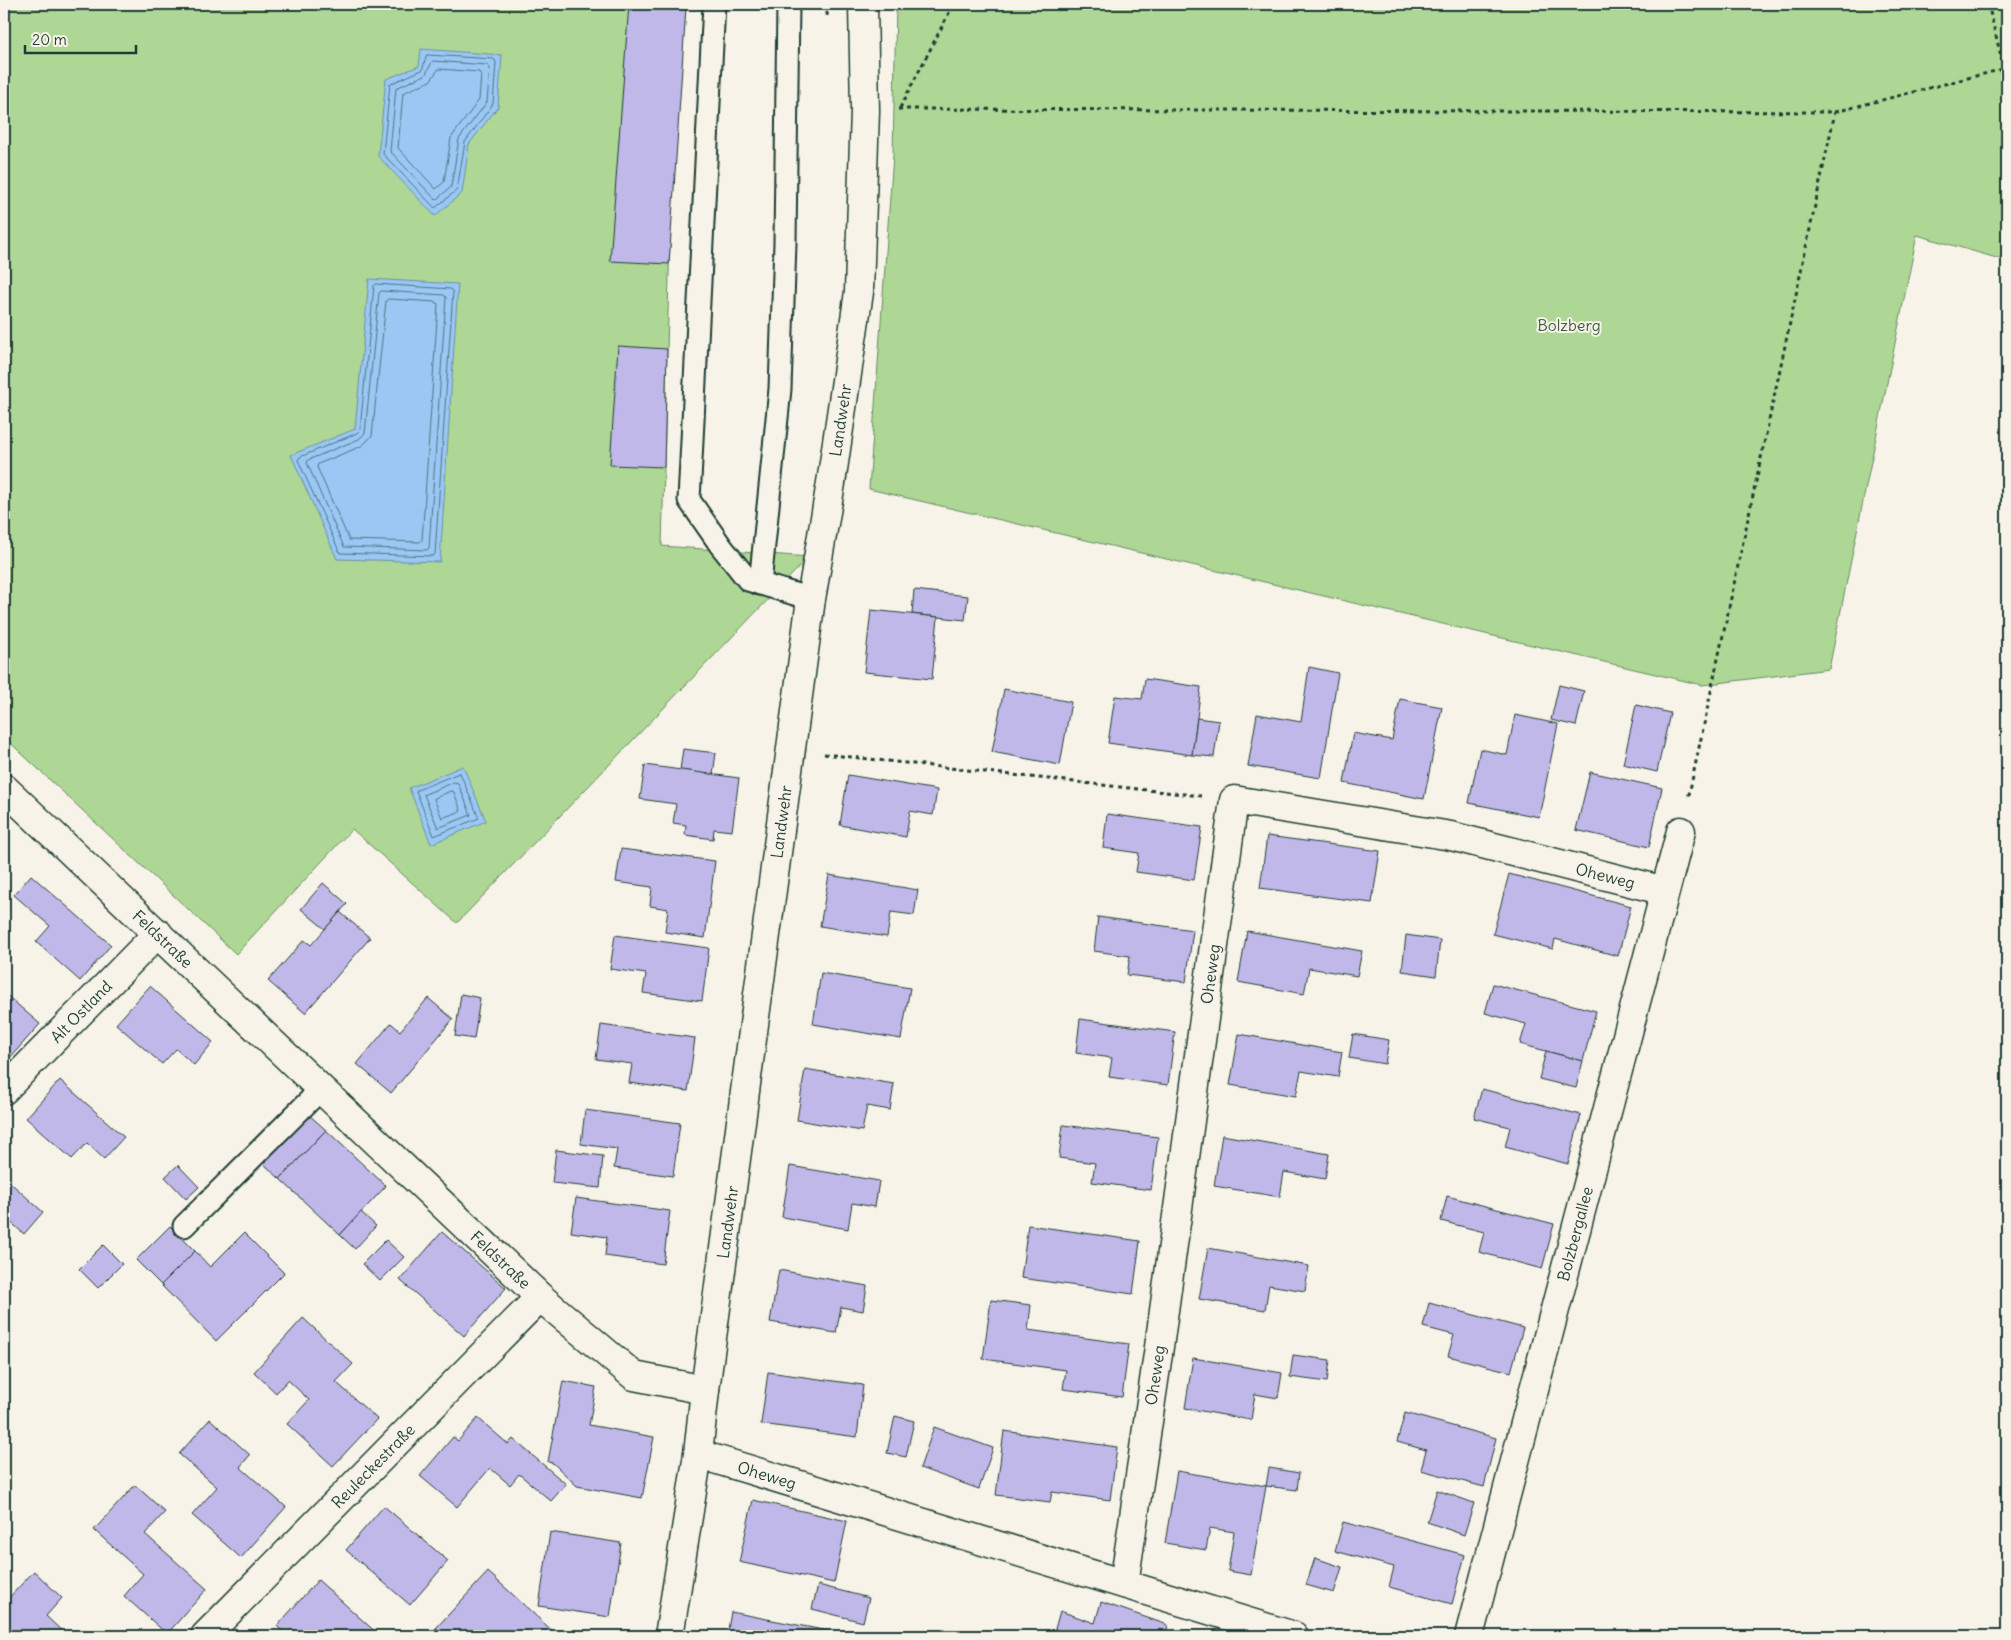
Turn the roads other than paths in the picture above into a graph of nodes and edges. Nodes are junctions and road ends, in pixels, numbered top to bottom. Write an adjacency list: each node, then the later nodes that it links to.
1 (714, 4): 4 (lane)
2 (788, 4): 4 (lane)
3 (863, 4): 5 (street, Landwehr)
4 (760, 584): 5 (lane)
5 (810, 600): 14 (street, Landwehr)
6 (4, 788): 9 (street, Feldstraße)
7 (1681, 831): 8 (street, Bolzbergallee)
8 (1665, 891): 16 (street, Oheweg); 20 (street, Bolzbergallee)
9 (158, 933): 10 (street, Feldstraße); 11 (street, Alt Ostland)
10 (321, 1089): 12 (lane); 13 (street, Feldstraße)
11 (4, 1090)
12 (184, 1226)
13 (540, 1297): 14 (street, Feldstraße); 17 (street, Reuleckestraße)
14 (705, 1390): 15 (street, Landwehr)
15 (698, 1454): 16 (street, Oheweg); 18 (street, Landwehr)
16 (1124, 1584): 19 (street, Oheweg)
17 (206, 1636)
18 (669, 1636)
19 (1294, 1636)
20 (1469, 1636)

